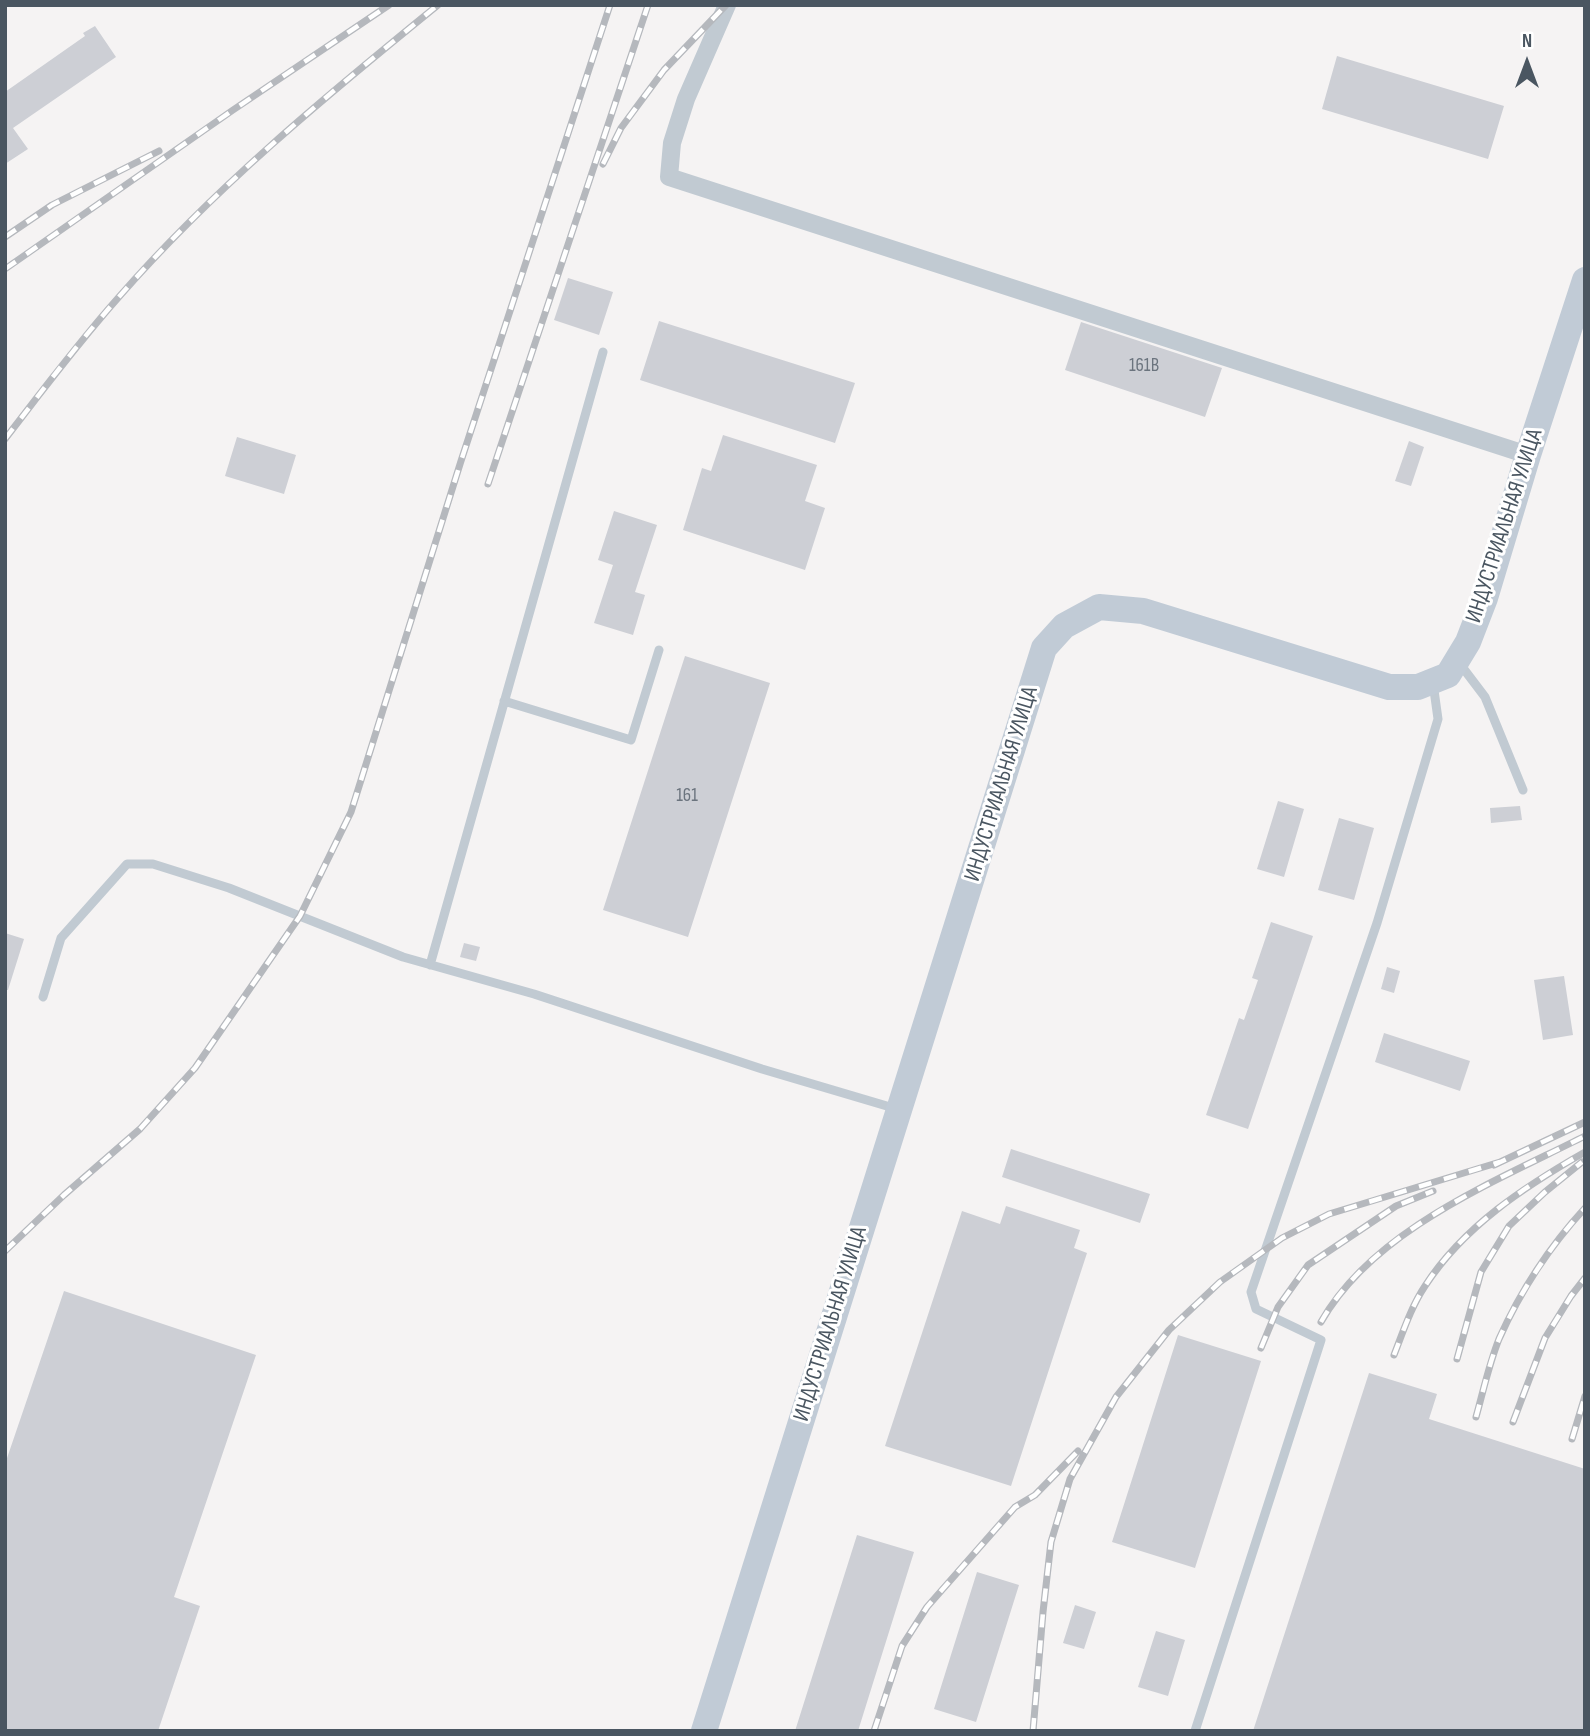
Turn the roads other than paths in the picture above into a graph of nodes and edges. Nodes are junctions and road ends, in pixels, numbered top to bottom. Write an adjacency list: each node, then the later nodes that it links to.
1 (727, 5): 4 (street)
2 (1585, 281): 4 (street, ИНДУСТРИАЛЬНАЯ УЛИЦА)
3 (603, 352): 8 (lane)
4 (1528, 455): 6 (street, ИНДУСТРИАЛЬНАЯ УЛИЦА)
5 (659, 650): 8 (lane)
6 (1457, 660): 7 (street, ИНДУСТРИАЛЬНАЯ УЛИЦА); 9 (lane)
7 (1433, 681): 12 (street, ИНДУСТРИАЛЬНАЯ УЛИЦА); 14 (lane)
8 (504, 701): 10 (lane)
9 (1523, 790)
10 (430, 965): 11 (lane); 12 (lane)
11 (43, 997)
12 (899, 1110): 13 (street, ИНДУСТРИАЛЬНАЯ УЛИЦА)
13 (704, 1731)
14 (1195, 1731)

